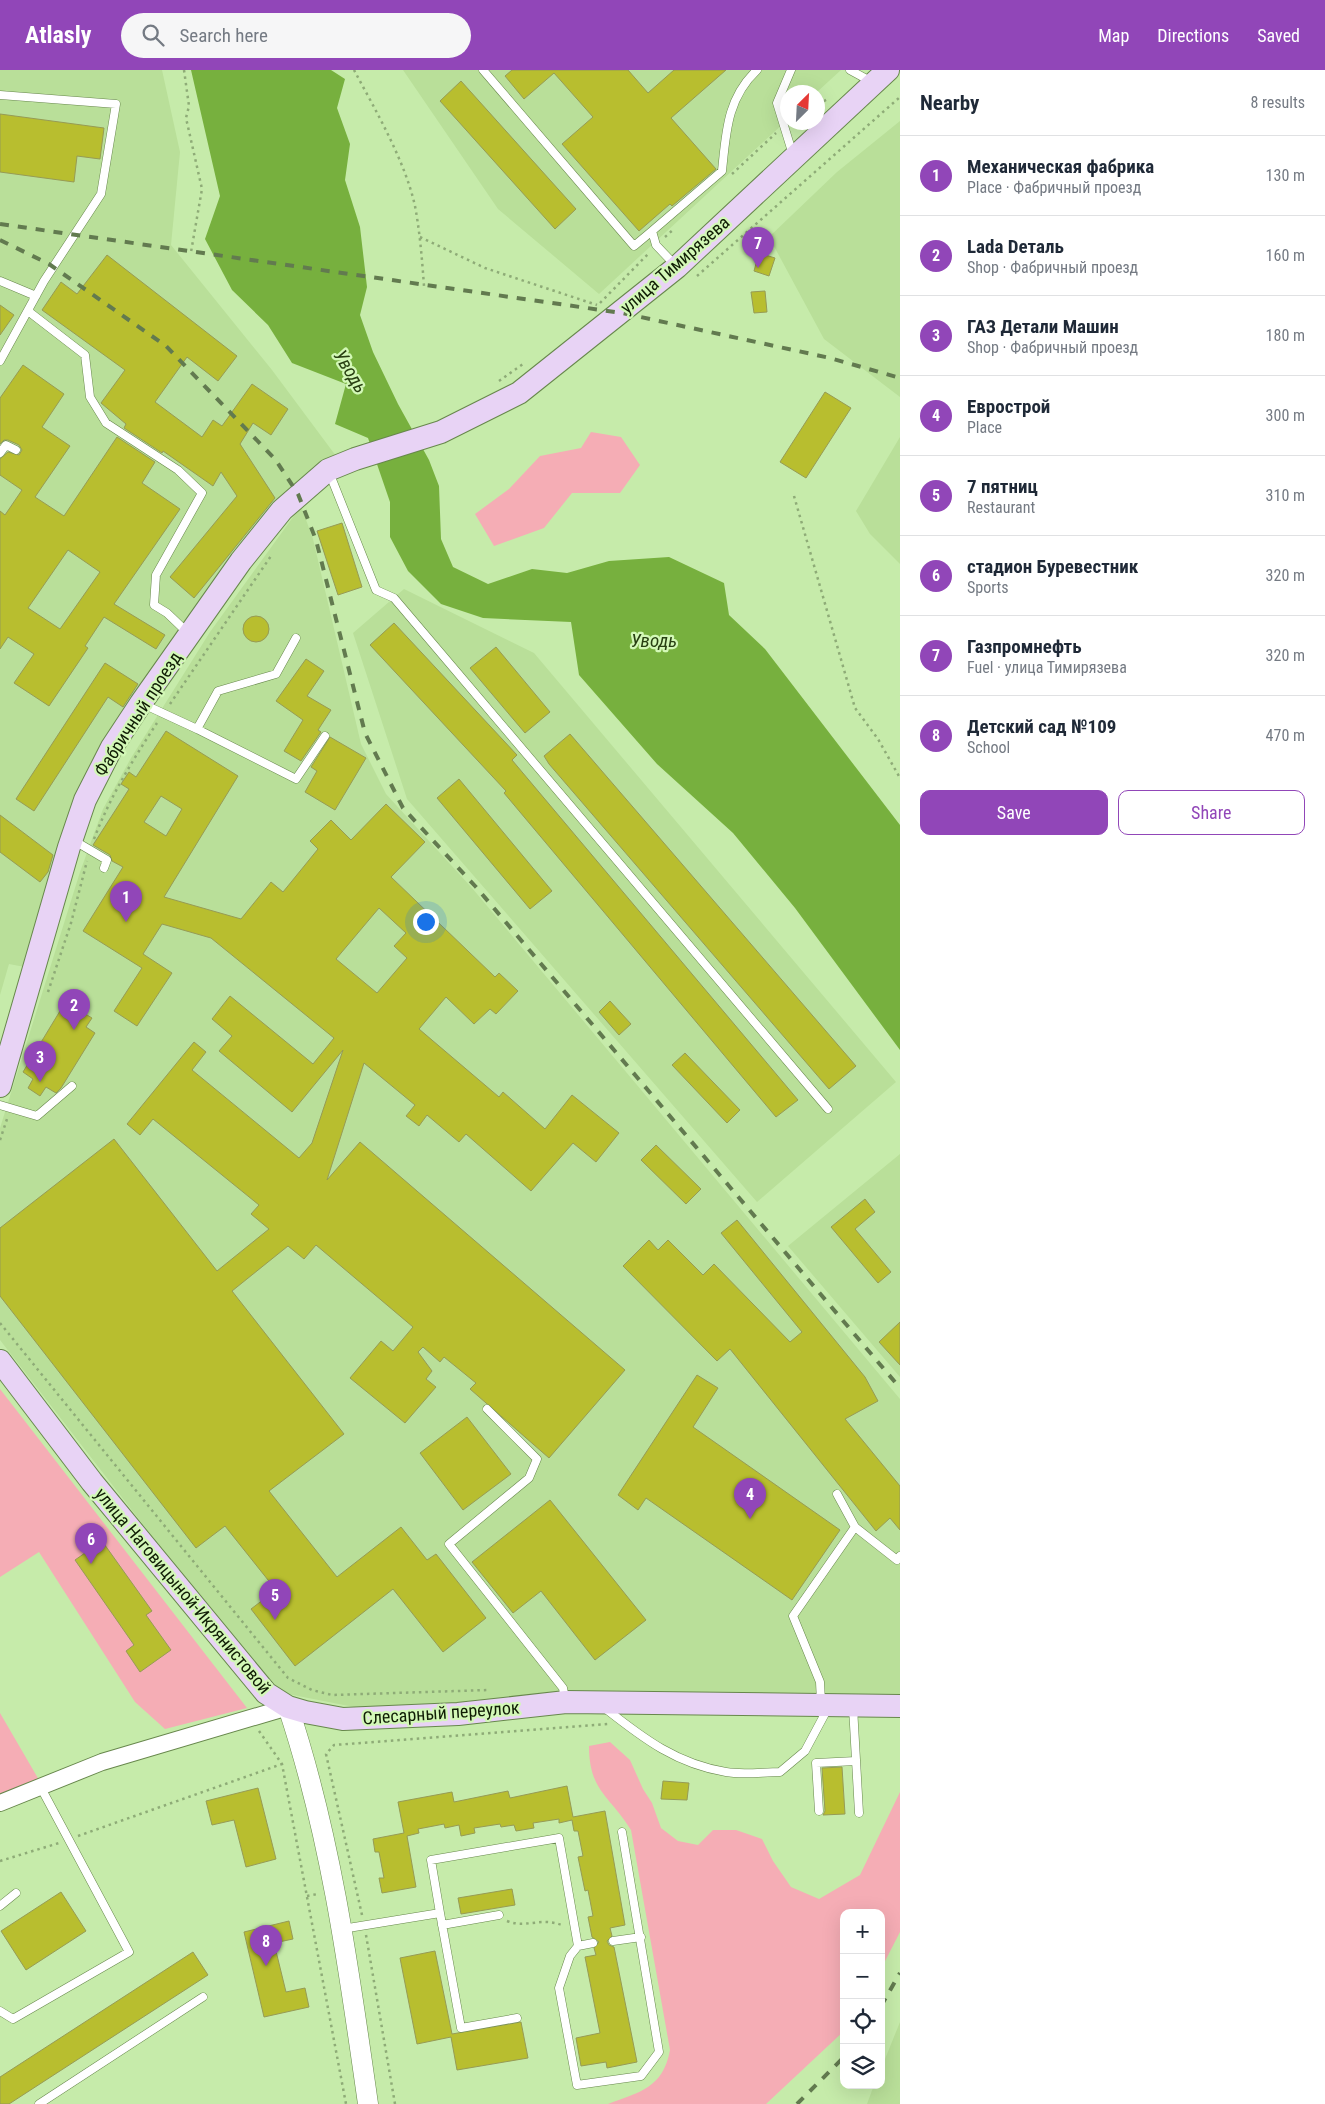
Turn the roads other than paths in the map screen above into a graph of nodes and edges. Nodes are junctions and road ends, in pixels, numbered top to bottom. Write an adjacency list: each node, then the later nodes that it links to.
1 (483, 70): 8 (lane)
2 (756, 70): 8 (lane)
3 (791, 70): 7 (lane)
4 (850, 70): 5 (lane)
5 (881, 77): 7 (main road, улица Тимирязева)
6 (0, 94): 11 (lane)
7 (794, 158): 9 (main road, улица Тимирязева)
8 (652, 231): 9 (lane)
9 (677, 267): 16 (main road, улица Тимирязева)
10 (0, 280): 11 (lane)
11 (36, 296): 12 (lane)
12 (28, 311): 13 (lane); 18 (lane)
13 (0, 361)
14 (16, 450): 15 (lane)
15 (0, 453)
16 (355, 459): 17 (main road, Фабричный проезд)
17 (328, 470): 18 (main road, Фабричный проезд); 28 (lane)
18 (189, 634): 20 (main road, Фабричный проезд)
19 (296, 638): 21 (lane)
20 (141, 703): 21 (lane); 23 (main road, Фабричный проезд)
21 (197, 729): 22 (lane)
22 (325, 736)
23 (81, 844): 24 (lane); 25 (main road, Фабричный проезд)
24 (104, 868)
25 (0, 1086)
26 (72, 1086): 27 (lane)
27 (0, 1105)
28 (828, 1109)
29 (0, 1361): 38 (main road, улица Наговицыной-Икрянистовой)
30 (486, 1409): 34 (lane)
31 (837, 1494): 32 (lane)
32 (855, 1527): 33 (lane); 36 (lane)
33 (900, 1556)
34 (566, 1702): 35 (main road, Слесарный переулок); 38 (main road, Слесарный переулок)
35 (598, 1703): 36 (main road, Слесарный переулок); 36 (lane)
36 (835, 1704): 37 (main road, Слесарный переулок); 39 (lane)
37 (900, 1706)
38 (288, 1707): 40 (street, Слесарный переулок); 50 (street, улица Наговицыной-Икрянистовой)
39 (856, 1760): 42 (lane); 43 (lane)
40 (40, 1786): 41 (street, Слесарный переулок); 56 (lane)
41 (0, 1803)
42 (819, 1811)
43 (859, 1813)
44 (622, 1832): 51 (lane)
45 (16, 1893): 46 (lane)
46 (0, 1906)
47 (440, 1913): 49 (lane); 50 (lane); 54 (lane)
48 (499, 1915): 49 (lane)
49 (442, 1925): 57 (lane)
50 (342, 1929): 59 (street, улица Наговицыной-Икрянистовой)
51 (641, 1937): 52 (lane); 54 (lane)
52 (613, 1941)
53 (593, 1943): 54 (lane)
54 (578, 1946)
55 (202, 1997): 58 (lane)
56 (0, 2011)
57 (517, 2018)
58 (39, 2104)
59 (368, 2104)

